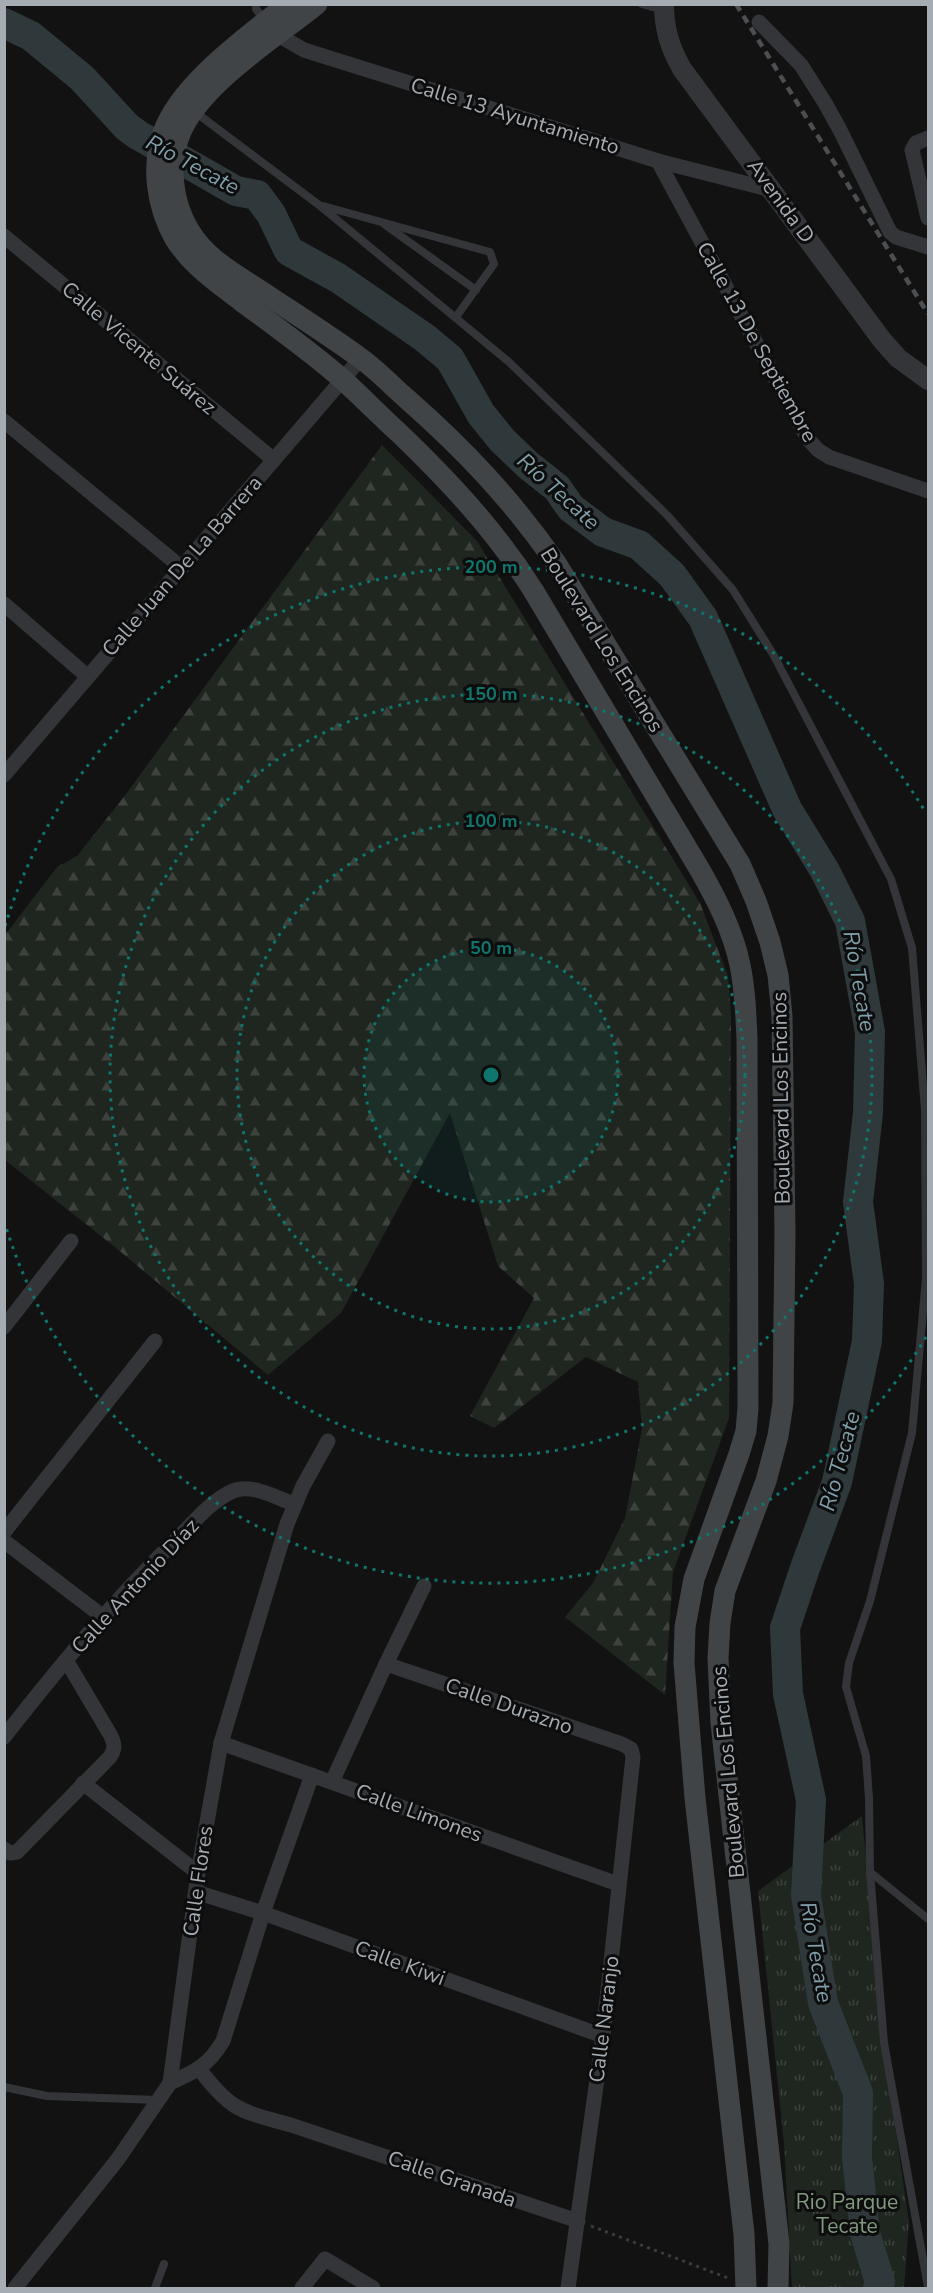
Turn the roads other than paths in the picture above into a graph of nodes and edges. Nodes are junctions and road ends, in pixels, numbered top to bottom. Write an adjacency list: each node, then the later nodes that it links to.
1 (288, 4): 5 (main road, Boulevard Los Encinos)
2 (317, 4): 5 (main road, Boulevard Los Encinos)
3 (642, 4): 4 (lane)
4 (664, 7): 10 (street, Avenida D)
5 (267, 21): 7 (main road, Boulevard Los Encinos); 9 (street, Calle 13 Ayuntamiento)
6 (759, 22): 16 (street)
7 (183, 112): 11 (main road, Boulevard Los Encinos); 12 (lane)
8 (928, 138): 13 (street)
9 (658, 161): 10 (street, Calle 13 Ayuntamiento); 24 (street, Calle 13 De Septiembre)
10 (772, 190): 21 (street, Avenida D)
11 (168, 198): 19 (main road, Boulevard Los Encinos); 20 (main road, Boulevard Los Encinos)
12 (319, 205): 14 (lane); 18 (lane)
13 (928, 218)
14 (380, 221): 17 (lane); 17 (lane)
15 (4, 236): 23 (street, Calle Vicente Suárez)
16 (928, 247)
17 (476, 290): 18 (lane)
18 (456, 317): 49 (lane)
19 (361, 358): 20 (street, Calle Juan De La Barrera); 46 (main road, Boulevard Los Encinos)
20 (342, 379): 23 (street, Calle Juan De La Barrera); 47 (main road, Boulevard Los Encinos)
21 (928, 380)
22 (4, 421): 25 (street)
23 (274, 460): 25 (street, Calle Juan De La Barrera)
24 (928, 491)
25 (182, 568): 27 (street, Calle Juan De La Barrera)
26 (4, 604): 27 (street)
27 (87, 676): 28 (street, Calle Juan De La Barrera)
28 (5, 773)
29 (71, 1241): 30 (street)
30 (4, 1327)
31 (155, 1341): 34 (street)
32 (328, 1441): 33 (street, Calle Flores)
33 (294, 1504): 37 (street, Calle Antonio Díaz); 41 (street, Calle Flores)
34 (4, 1532)
35 (4, 1541): 37 (street)
36 (424, 1586): 39 (street)
37 (102, 1616): 38 (street, Calle Antonio Díaz)
38 (66, 1660): 40 (street, Calle Antonio Díaz); 45 (street)
39 (386, 1664): 42 (street, Calle Durazno); 44 (street)
40 (4, 1737)
41 (220, 1743): 43 (street, Calle Limones); 50 (street, Calle Flores)
42 (631, 1749): 51 (street, Calle Naranjo)
43 (312, 1775): 44 (street, Calle Limones); 53 (street)
44 (332, 1782): 51 (street, Calle Limones)
45 (84, 1783): 48 (street); 50 (street)
46 (728, 1792): 47 (main road); 69 (main road, Boulevard Los Encinos)
47 (695, 1798): 62 (main road, Boulevard Los Encinos)
48 (4, 1849)
49 (870, 1872): 54 (lane); 63 (lane)
50 (198, 1873): 52 (street, Calle Flores)
51 (618, 1884): 55 (street, Calle Naranjo)
52 (196, 1892): 53 (street, Calle Kiwi); 57 (street, Calle Flores)
53 (263, 1913): 55 (street, Calle Kiwi); 56 (street)
54 (928, 1919)
55 (603, 2036): 60 (street, Calle Naranjo)
56 (200, 2070): 57 (street); 60 (street, Calle Granada)
57 (170, 2083): 59 (street, Calle Flores)
58 (4, 2088): 59 (lane)
59 (158, 2100): 64 (street, Calle Flores)
60 (578, 2221): 68 (street, Calle Naranjo)
61 (164, 2264): 65 (lane)
62 (746, 2287)
63 (928, 2287)
64 (15, 2289)
65 (155, 2289)
66 (303, 2289): 67 (street)
67 (373, 2289)
68 (568, 2289)
69 (778, 2289)

